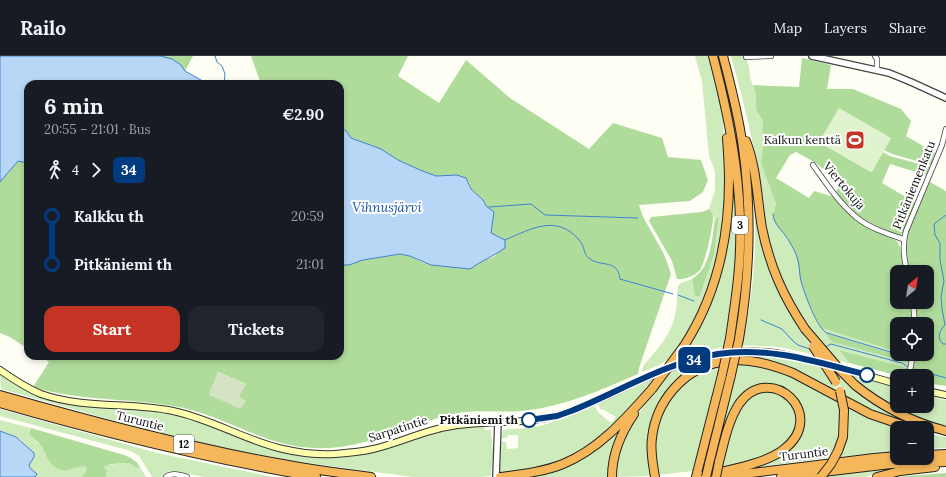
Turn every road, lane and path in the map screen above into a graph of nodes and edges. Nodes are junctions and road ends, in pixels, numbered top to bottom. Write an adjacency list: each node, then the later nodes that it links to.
1 (714, 56): 9 (highway, 3)
2 (723, 56): 10 (highway, 3)
3 (771, 56): 6 (street)
4 (812, 56): 7 (street)
5 (875, 56): 7 (street)
6 (746, 57)
7 (877, 70): 8 (street)
8 (946, 98)
9 (727, 113): 18 (highway, bridge); 41 (highway, 3, bridge)
10 (739, 124): 15 (highway); 42 (highway, 3, bridge)
11 (946, 129): 13 (street, Pitkäniemenkatu)
12 (813, 165): 13 (street, Viertokuja)
13 (903, 239): 14 (street, Pitkäniemenkatu)
14 (906, 265)
15 (804, 330): 25 (highway, bridge); 45 (highway, bridge)
16 (0, 370): 24 (main road, Sarpatintie)
17 (890, 382): 24 (main road, Sarpatintie)
18 (652, 389): 34 (highway); 40 (highway)
19 (934, 392): 20 (main road)
20 (946, 394)
21 (0, 395): 38 (highway, Turuntie / 12)
22 (0, 403): 37 (highway, Turuntie / 12)
23 (891, 421): 33 (highway)
24 (498, 422): 39 (street)
25 (946, 430)
26 (934, 433): 27 (highway)
27 (946, 435)
28 (934, 454): 29 (highway)
29 (946, 454)
30 (890, 457): 43 (highway, Turuntie)
31 (946, 462): 44 (highway, Turuntie)
32 (946, 466): 46 (highway)
33 (654, 474)
34 (612, 476)
35 (166, 477): 36 (street)
36 (187, 477)
37 (316, 477)
38 (370, 477)
39 (496, 477)
40 (500, 477)
41 (698, 477): 43 (highway, bridge)
42 (706, 477)
43 (715, 477)
44 (781, 477)
45 (821, 477)
46 (877, 477)

